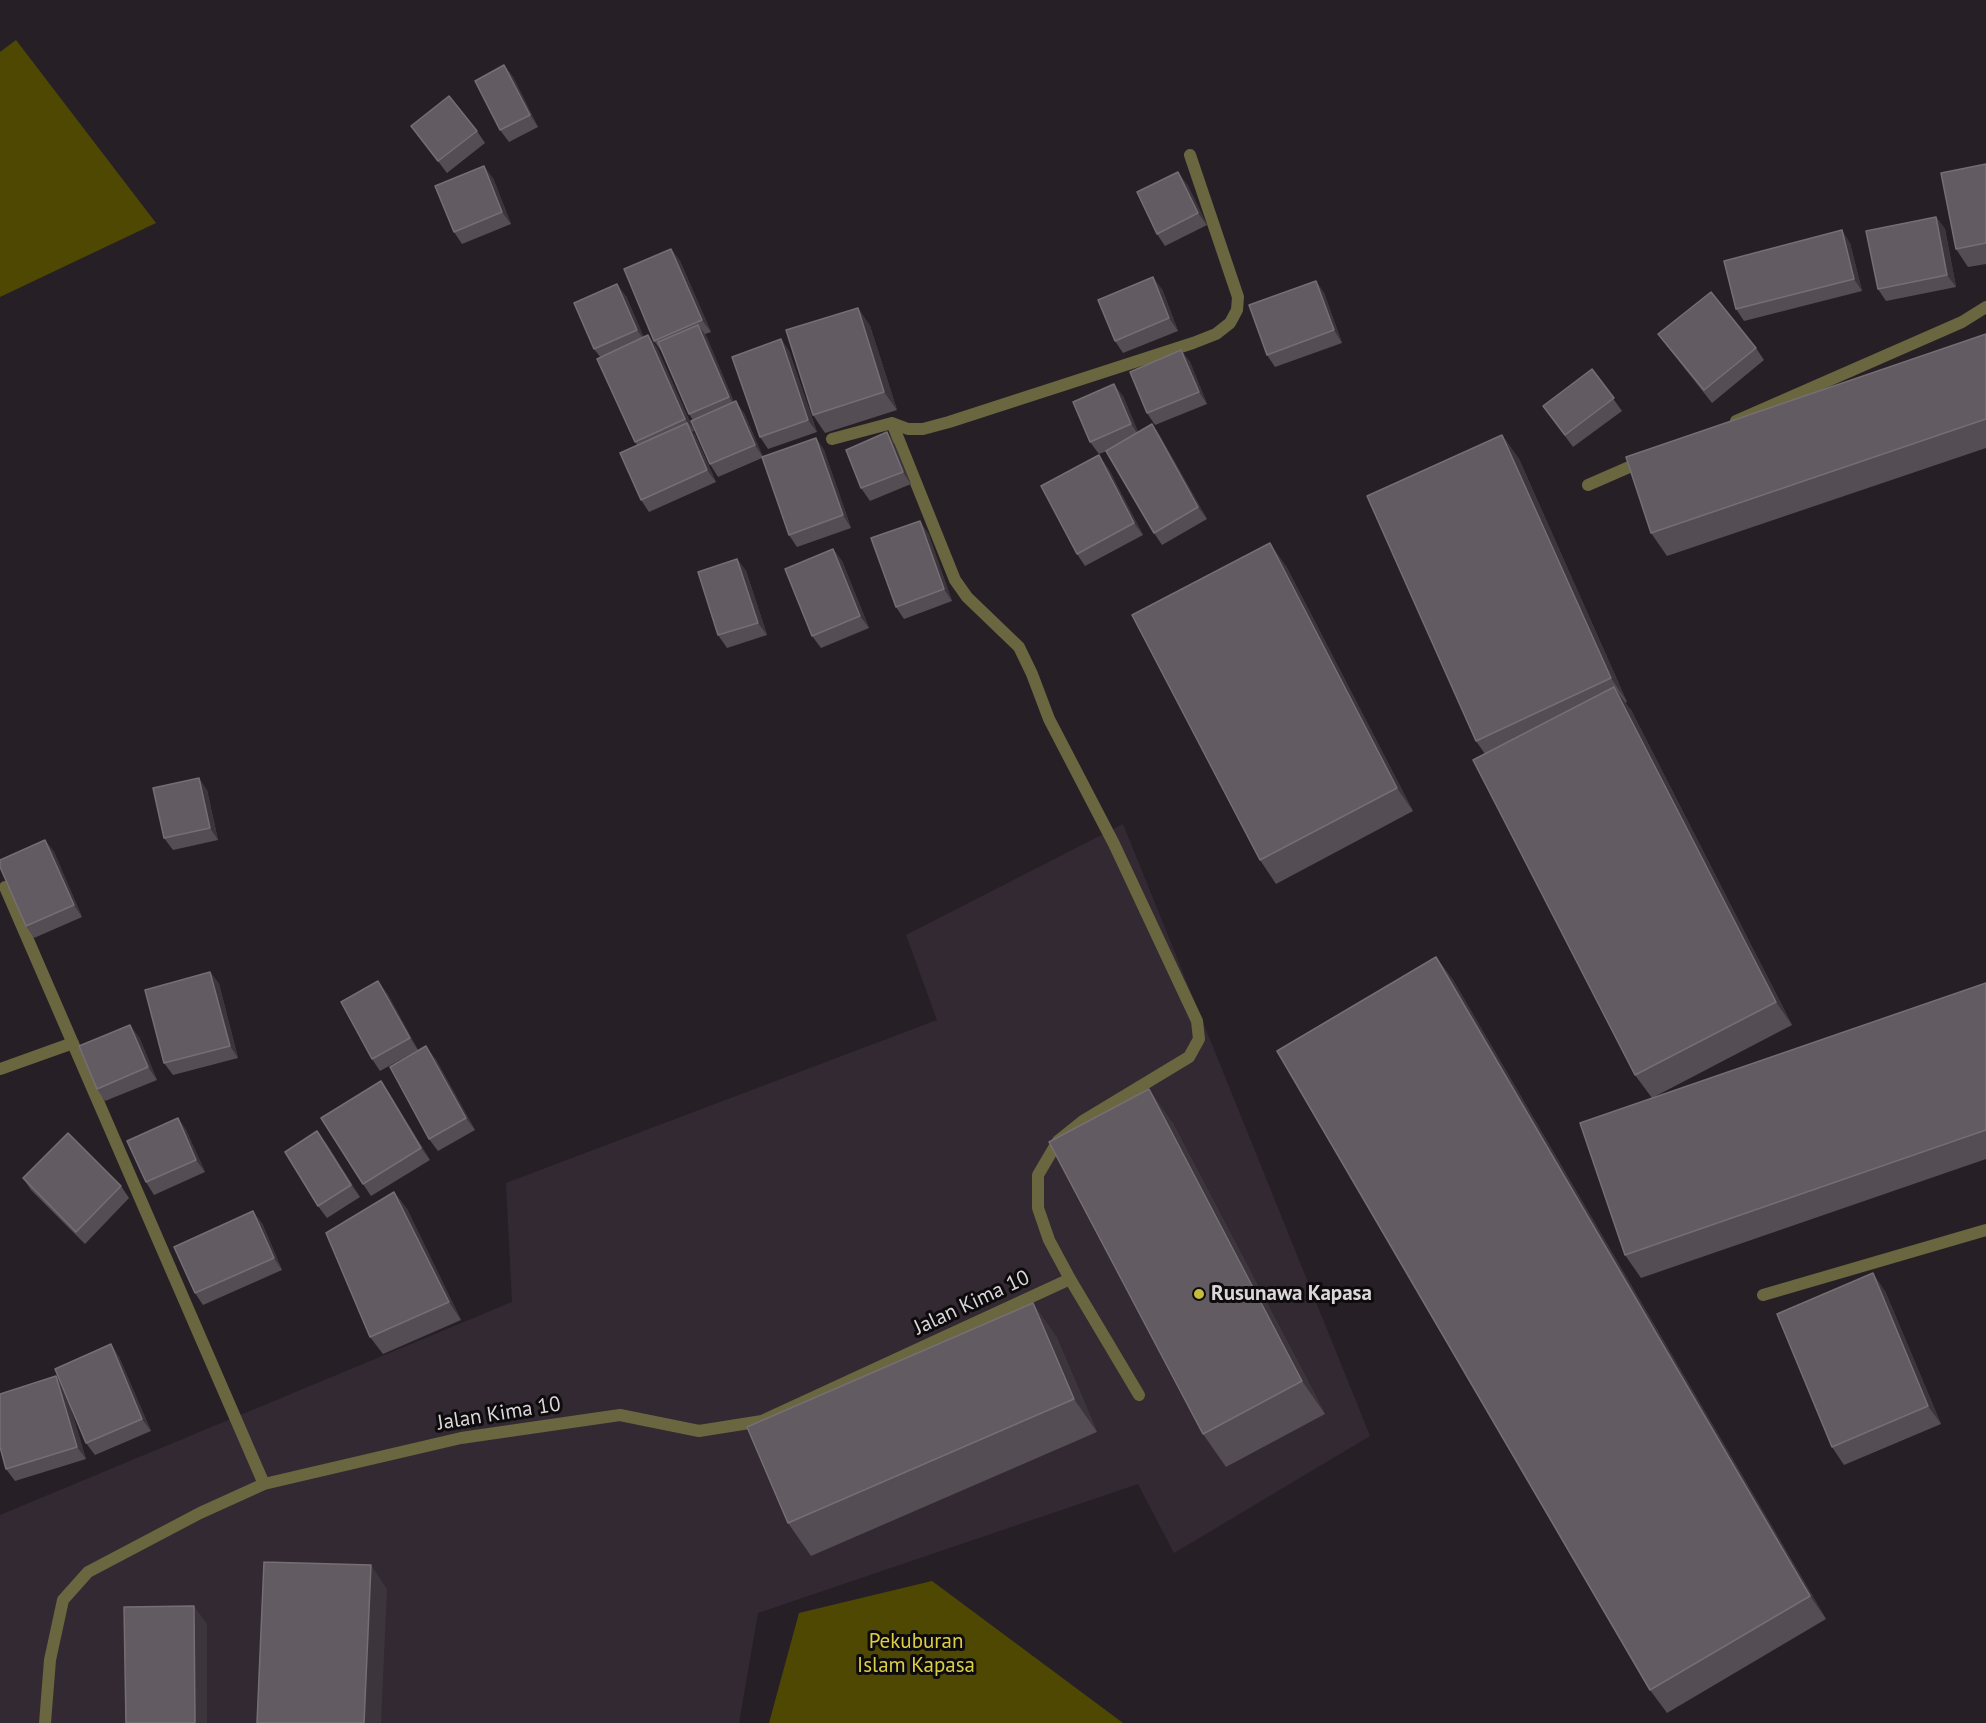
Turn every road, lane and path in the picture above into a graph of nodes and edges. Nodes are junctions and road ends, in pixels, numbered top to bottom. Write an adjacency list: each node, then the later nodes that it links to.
1 (1190, 154): 3 (street)
2 (1986, 307): 4 (street)
3 (892, 423): 5 (street); 12 (street)
4 (1720, 427)
5 (832, 439)
6 (1654, 456): 7 (street)
7 (1588, 485)
8 (5, 886): 9 (street)
9 (73, 1044): 10 (street); 15 (street)
10 (0, 1069)
11 (1986, 1230): 13 (street)
12 (1070, 1279): 14 (street); 15 (street, Jalan Kima 10)
13 (1762, 1295)
14 (1139, 1395)
15 (264, 1484): 16 (street, Jalan Kima 10)
16 (45, 1723)

